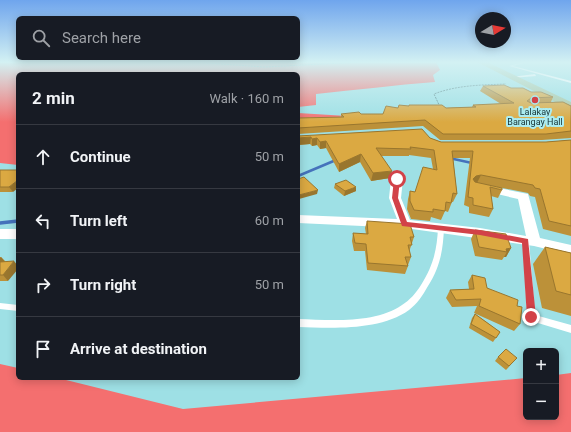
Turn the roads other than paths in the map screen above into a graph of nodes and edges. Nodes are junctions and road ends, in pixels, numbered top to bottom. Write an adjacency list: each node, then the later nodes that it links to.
1 (519, 82): 2 (main road)
2 (566, 105)
3 (397, 179): 6 (street)
4 (478, 187): 10 (street)
5 (300, 219): 6 (street)
6 (405, 224): 7 (street)
7 (441, 228): 10 (street); 14 (lane)
8 (0, 234): 9 (street)
9 (16, 234)
10 (530, 241): 11 (street); 15 (lane)
11 (571, 250)
12 (0, 306): 13 (lane)
13 (16, 308)
14 (300, 323)
15 (571, 329)

